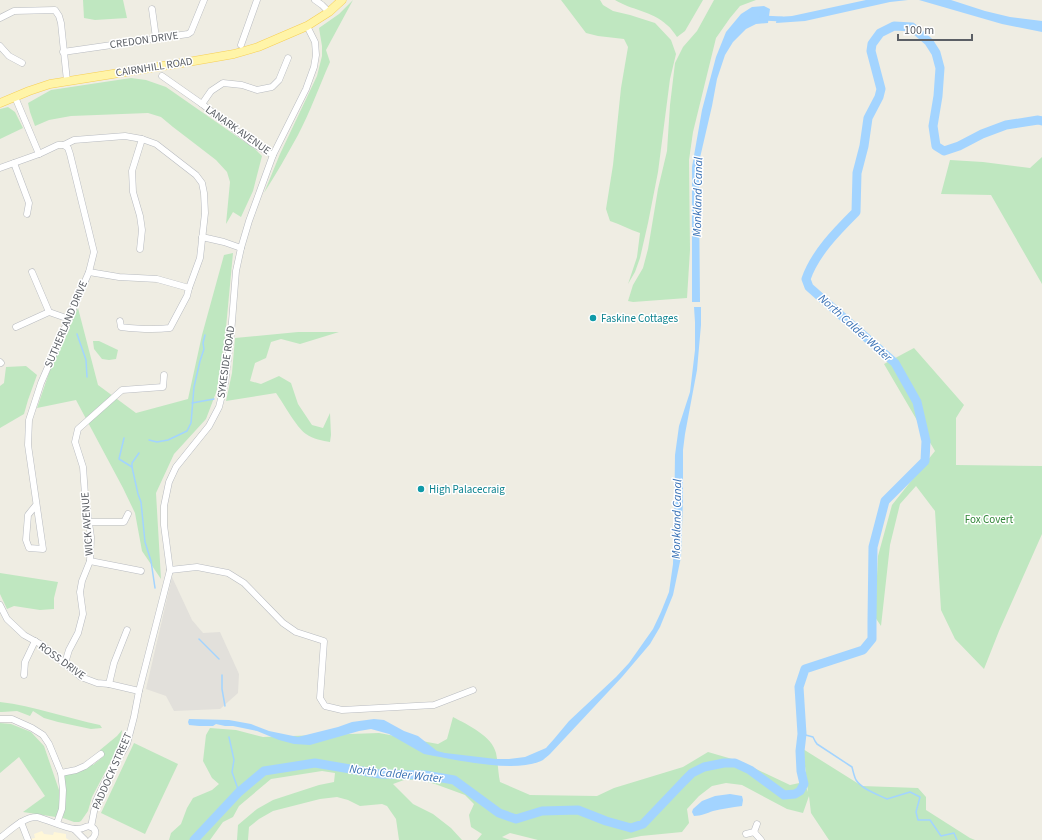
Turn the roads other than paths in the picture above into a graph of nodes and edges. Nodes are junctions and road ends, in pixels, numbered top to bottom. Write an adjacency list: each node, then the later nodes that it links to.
1 (204, 0): 9 (street, CREDON DRIVE)
2 (257, 0): 10 (street)
3 (315, 0): 6 (street)
4 (342, 0): 6 (main road, CAIRNHILL ROAD)
5 (152, 9): 9 (street)
6 (329, 12): 8 (main road, CAIRNHILL ROAD)
7 (0, 18): 12 (street)
8 (308, 26): 16 (main road, CAIRNHILL ROAD); 23 (street, SYKESIDE ROAD)
9 (156, 38): 12 (street, CREDON DRIVE)
10 (241, 45)
11 (0, 46): 14 (street)
12 (63, 52): 16 (street)
13 (288, 58): 19 (street, LANARK AVENUE)
14 (22, 63)
15 (162, 76): 19 (street, LANARK AVENUE)
16 (67, 81): 17 (main road, CAIRNHILL ROAD)
17 (15, 97): 18 (main road, CAIRNHILL ROAD); 22 (street)
18 (0, 103)
19 (202, 104): 23 (street, LANARK AVENUE)
20 (142, 139): 21 (street); 27 (street); 29 (street)
21 (64, 145): 22 (street); 31 (street, SUTHERLAND DRIVE)
22 (39, 154): 24 (street)
23 (273, 155): 28 (street, SYKESIDE ROAD)
24 (14, 163): 25 (street); 26 (street)
25 (0, 168)
26 (27, 214)
27 (202, 237): 28 (street); 32 (street)
28 (241, 248): 42 (street, SYKESIDE ROAD)
29 (140, 249)
30 (32, 272): 33 (street)
31 (88, 272): 32 (street); 34 (street, SUTHERLAND DRIVE)
32 (189, 288): 35 (street)
33 (49, 312): 34 (street); 36 (street)
34 (69, 319): 38 (street, SUTHERLAND DRIVE)
35 (120, 321)
36 (16, 327)
37 (164, 376): 40 (street, WICK AVENUE)
38 (36, 505): 38 (street, SUTHERLAND DRIVE)
39 (128, 514): 40 (street)
40 (88, 522): 41 (street, WICK AVENUE)
41 (90, 560): 43 (street); 47 (street, WICK AVENUE)
42 (170, 570): 50 (street); 51 (street, SYKESIDE ROAD)
43 (141, 571)
44 (0, 605): 46 (street, ROSS DRIVE)
45 (127, 630): 49 (street)
46 (35, 641): 47 (street, ROSS DRIVE); 48 (street)
47 (64, 663): 49 (street, ROSS DRIVE)
48 (24, 675)
49 (109, 684): 51 (street, ROSS DRIVE)
50 (473, 690)
51 (139, 691): 52 (street, SYKESIDE ROAD)
52 (134, 717): 60 (street, PADDOCK STREET)
53 (0, 719): 55 (street)
54 (101, 754): 55 (street)
55 (61, 773): 57 (street)
56 (21, 822): 57 (street); 62 (street); 63 (street)
57 (57, 823): 60 (street)
58 (757, 824): 59 (street)
59 (754, 832): 61 (street); 65 (street)
60 (85, 834): 64 (street, PADDOCK STREET)
61 (746, 834)
62 (0, 838)
63 (28, 840)
64 (91, 840)
65 (761, 840)

